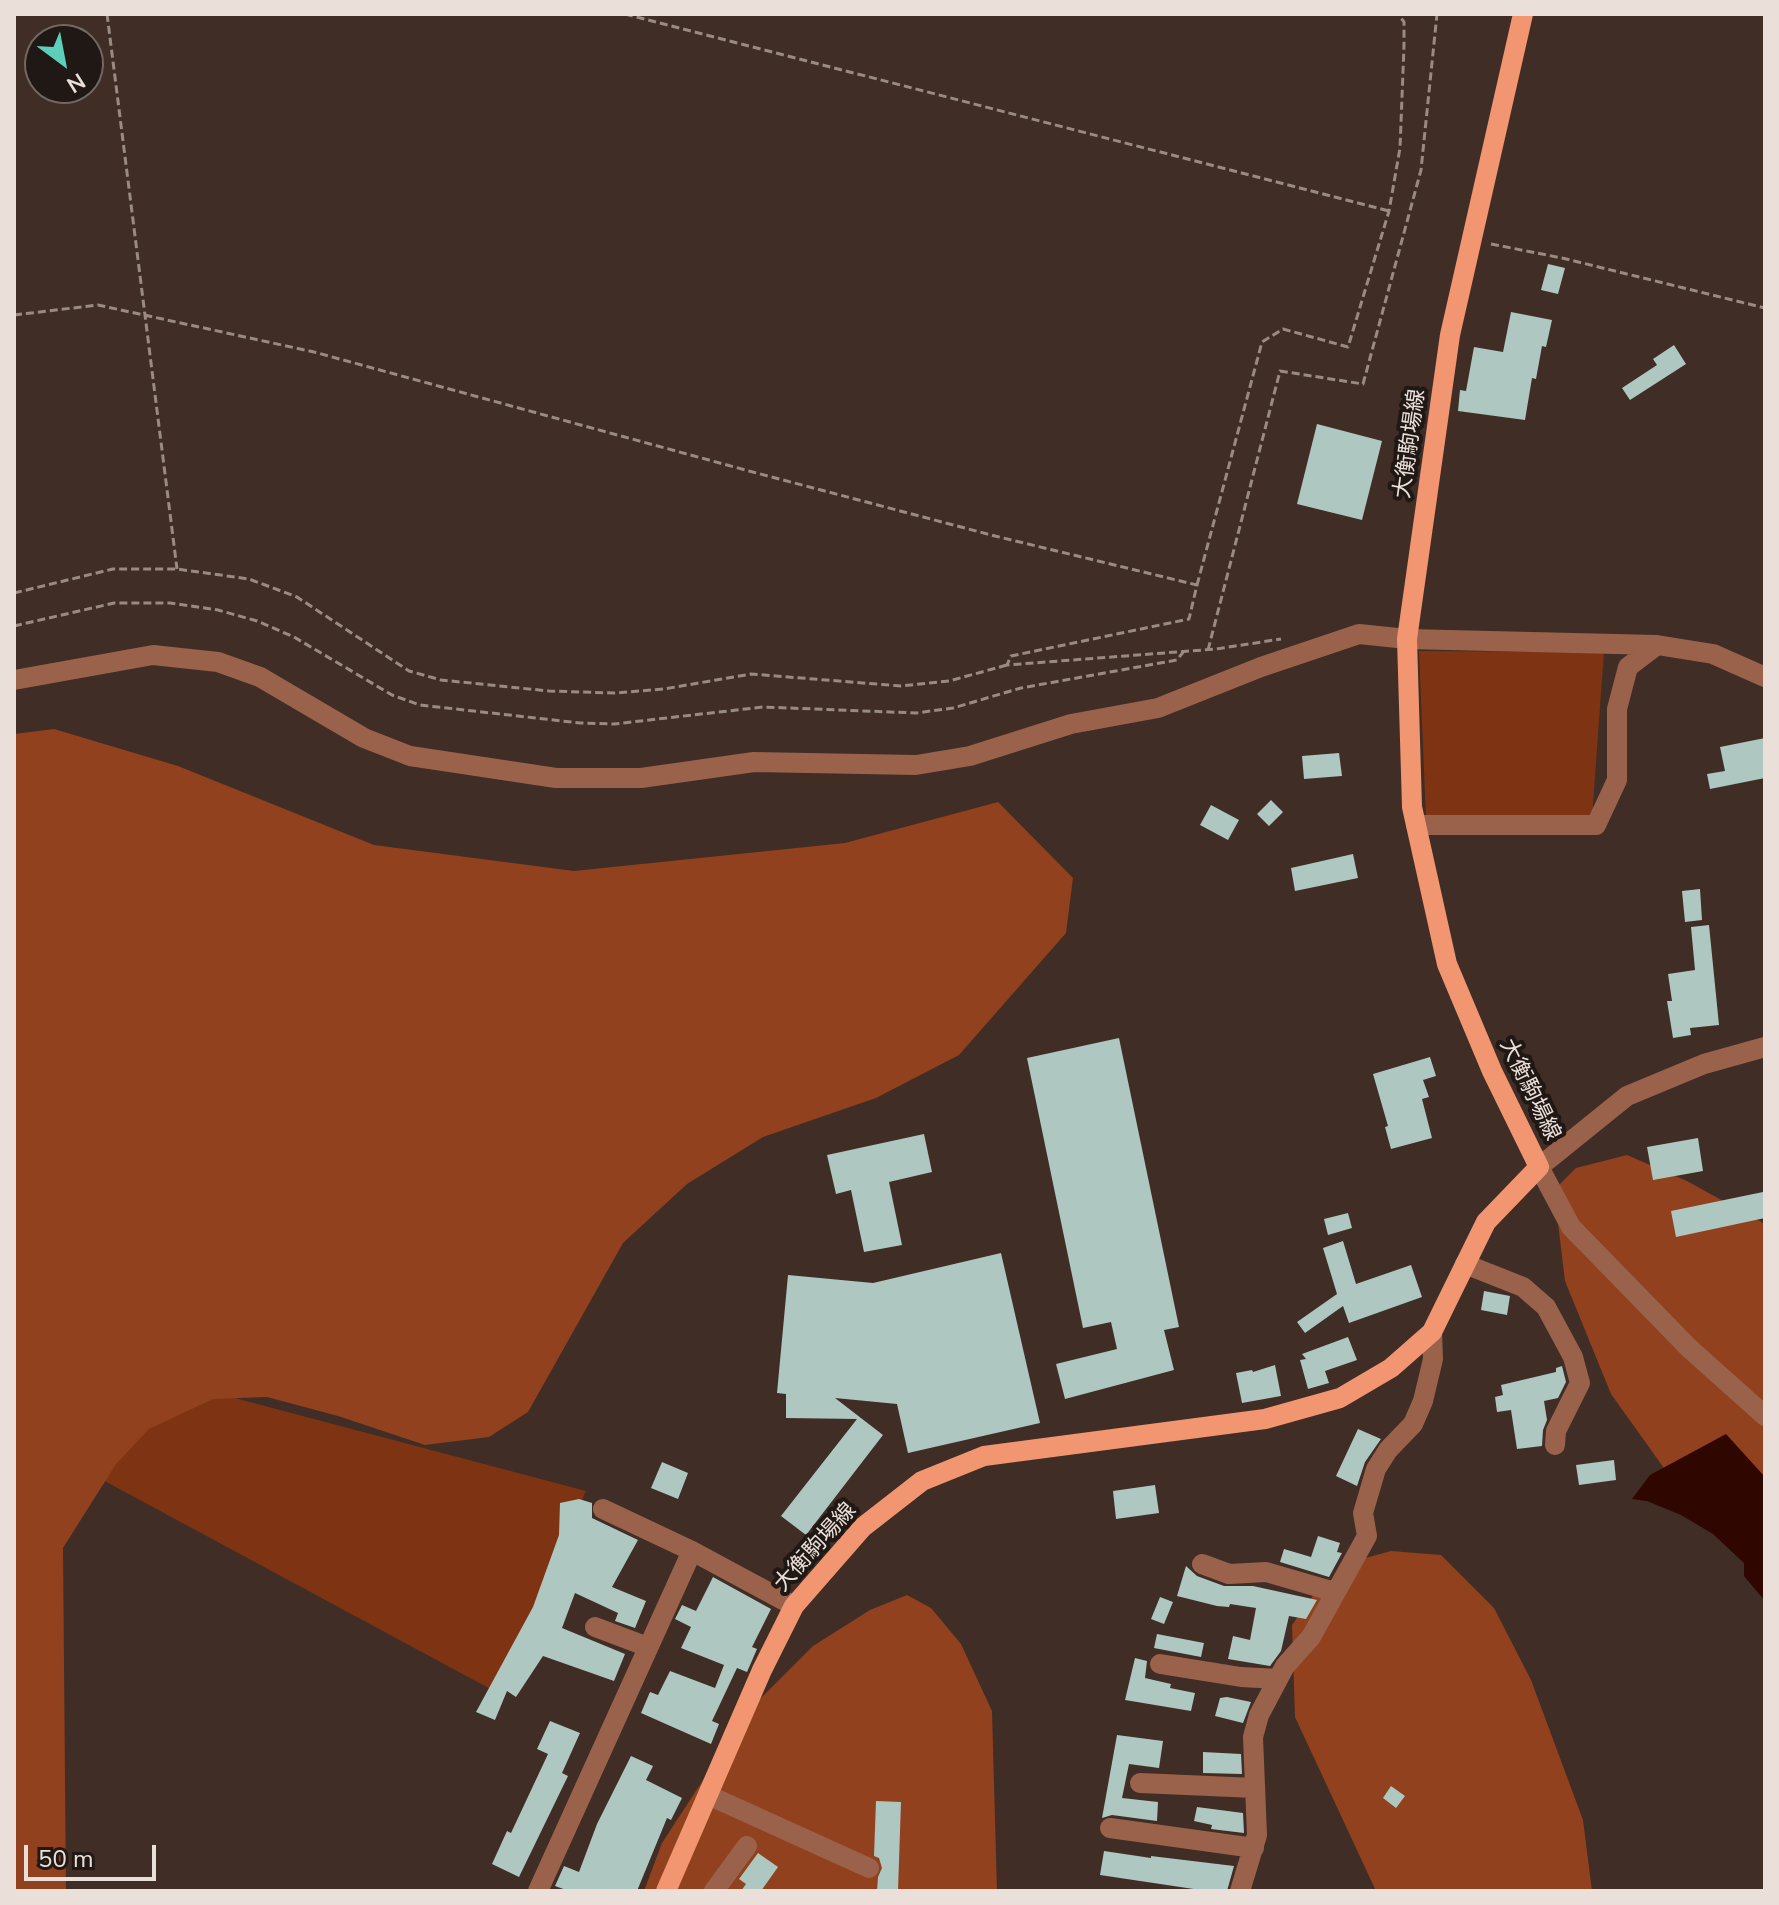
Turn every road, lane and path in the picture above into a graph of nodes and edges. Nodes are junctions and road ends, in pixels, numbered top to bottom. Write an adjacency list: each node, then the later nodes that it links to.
1 (107, 14): 9 (path)
2 (625, 14): 6 (path)
3 (1398, 14): 6 (path)
4 (1437, 14): 18 (path)
5 (1523, 14): 7 (main road, 大衡駒場線)
6 (1389, 211): 12 (path)
7 (1472, 240): 8 (path); 16 (main road, 大衡駒場線)
8 (1765, 308)
9 (145, 314): 10 (path); 11 (path); 12 (path)
10 (14, 315)
11 (177, 569): 13 (path); 20 (path)
12 (1197, 585): 20 (path)
13 (14, 593)
14 (14, 626): 19 (path)
15 (1290, 637): 18 (path)
16 (1407, 639): 17 (street); 22 (street); 23 (main road, 大衡駒場線)
17 (1657, 645): 21 (street); 23 (street)
18 (1208, 650): 19 (path)
19 (1184, 651): 20 (path)
20 (1007, 665)
21 (1765, 677)
22 (14, 680)
23 (1416, 825): 25 (main road, 大衡駒場線)
24 (1765, 1047): 25 (street)
25 (1539, 1167): 26 (main road, 大衡駒場線); 28 (street)
26 (1465, 1264): 27 (main road, 大衡駒場線); 29 (street)
27 (1432, 1332): 33 (street); 34 (main road, 大衡駒場線)
28 (1765, 1416)
29 (1555, 1445)
30 (603, 1509): 31 (street)
31 (692, 1551): 34 (street); 36 (street)
32 (1202, 1564): 33 (street)
33 (1335, 1592): 38 (street)
34 (794, 1606): 41 (main road, 大衡駒場線)
35 (595, 1627): 36 (street)
36 (648, 1647): 46 (street)
37 (1160, 1664): 38 (street)
38 (1278, 1679): 40 (street)
39 (1140, 1783): 40 (street)
40 (1255, 1788): 44 (street)
41 (708, 1795): 45 (street); 47 (main road, 大衡駒場線)
42 (1110, 1828): 44 (street)
43 (747, 1846): 48 (street)
44 (1254, 1848): 49 (street)
45 (869, 1868)
46 (538, 1891)
47 (666, 1891)
48 (714, 1891)
49 (1240, 1891)

